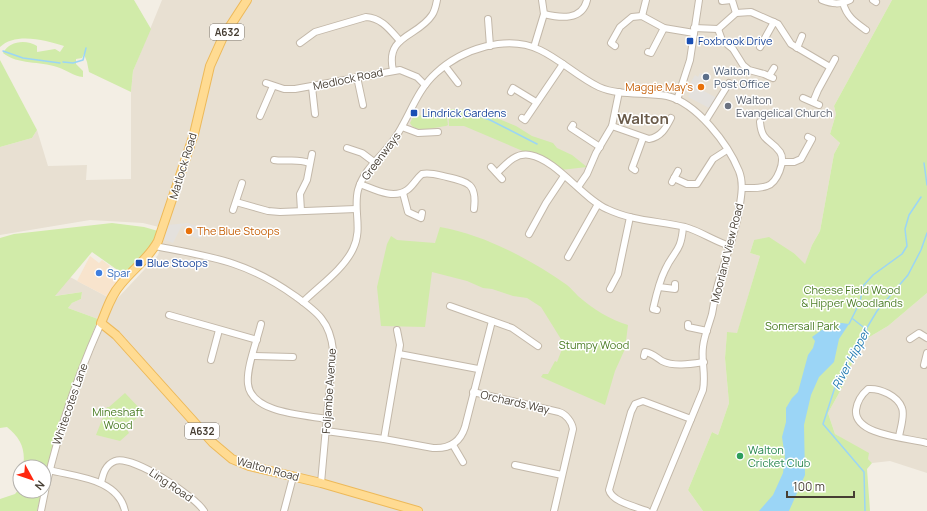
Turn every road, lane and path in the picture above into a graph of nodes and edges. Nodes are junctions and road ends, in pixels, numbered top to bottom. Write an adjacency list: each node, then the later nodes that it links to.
1 (247, 0): 91 (main road, Matlock Road / A632)
2 (437, 0): 23 (street)
3 (542, 0): 13 (street)
4 (587, 0): 13 (street)
5 (646, 0): 14 (street)
6 (699, 0): 18 (street)
7 (732, 0): 10 (street); 12 (street)
8 (822, 0): 11 (street)
9 (850, 0): 11 (street)
10 (722, 1)
11 (843, 3): 20 (street)
12 (736, 13): 16 (street); 19 (street)
13 (544, 14): 28 (street)
14 (642, 16): 17 (street); 27 (street)
15 (488, 19): 26 (street)
16 (774, 22): 25 (street); 29 (street)
17 (664, 28): 18 (street); 30 (street)
18 (694, 30): 19 (street); 47 (street)
19 (718, 30): 35 (street)
20 (866, 30)
21 (802, 36): 29 (street)
22 (301, 39): 23 (street)
23 (400, 41): 36 (street)
24 (503, 44): 26 (street, Greenways); 28 (street, Moorland View Road)
25 (763, 44)
26 (490, 46): 33 (street, Greenways)
27 (615, 46)
28 (534, 48): 32 (street, Moorland View Road)
29 (797, 48): 34 (street)
30 (648, 52)
31 (835, 59): 34 (street)
32 (563, 64): 45 (street, Moorland View Road); 48 (street)
33 (445, 66): 39 (street); 41 (street, Greenways)
34 (830, 67): 46 (street)
35 (774, 68)
36 (393, 70): 37 (street, Medlock Road); 41 (street, Medlock Road)
37 (357, 77): 43 (street, Medlock Road); 49 (street)
38 (266, 83): 42 (street, Medlock Road)
39 (458, 83)
40 (729, 83): 53 (street)
41 (426, 85): 58 (street, Greenways)
42 (273, 86): 43 (street, Medlock Road); 51 (street)
43 (312, 87): 50 (street)
44 (511, 92): 48 (street)
45 (619, 92): 47 (street, Moorland View Road); 57 (street)
46 (803, 98)
47 (677, 100): 53 (street, Moorland View Road)
48 (536, 102): 52 (street)
49 (361, 103)
50 (313, 112)
51 (260, 116)
52 (522, 118)
53 (706, 120): 64 (street, Moorland View Road)
54 (671, 122): 61 (street)
55 (760, 122): 68 (street)
56 (573, 125): 62 (street)
57 (612, 126): 61 (street); 62 (street)
58 (402, 127): 59 (street); 67 (street, Greenways)
59 (438, 132)
60 (808, 137): 68 (street)
61 (643, 138): 71 (street)
62 (600, 147): 78 (street)
63 (350, 150): 67 (street)
64 (727, 150): 72 (street); 79 (street, Moorland View Road)
65 (312, 154): 69 (street)
66 (274, 160): 69 (street)
67 (374, 162): 77 (street, Greenways)
68 (782, 162): 79 (street)
69 (309, 163): 86 (street)
70 (491, 167): 73 (street)
71 (635, 170)
72 (678, 171)
73 (497, 173): 74 (street); 75 (street)
74 (564, 176): 78 (street); 90 (street)
75 (502, 179)
76 (242, 183): 81 (street)
77 (360, 184): 80 (street); 83 (street, Greenways)
78 (578, 187): 82 (street)
79 (742, 188): 92 (street, Moorland View Road)
80 (403, 193): 84 (street); 87 (street)
81 (236, 202): 85 (street); 86 (street)
82 (598, 204): 88 (street); 93 (street)
83 (356, 209): 86 (street); 97 (street, Greenways)
84 (474, 209)
85 (233, 210)
86 (301, 211)
87 (423, 217)
88 (630, 218): 89 (street); 96 (street)
89 (683, 227): 92 (street); 95 (street)
90 (529, 234)
91 (155, 246): 97 (street, Foljambe Avenue); 102 (main road, Matlock Road / A632)
92 (730, 246): 107 (street, Moorland View Road)
93 (568, 257)
94 (675, 284): 95 (street)
95 (659, 287): 99 (street)
96 (610, 289)
97 (303, 302): 122 (street, Foljambe Avenue)
98 (450, 306): 101 (street)
99 (657, 310)
100 (169, 315): 105 (street)
101 (492, 321): 111 (street); 120 (street)
102 (101, 323): 129 (street, Whitecotes Lane); 133 (main road, Walton Road / A632)
103 (261, 324): 110 (street)
104 (688, 324): 107 (street)
105 (219, 330): 110 (street); 117 (street)
106 (397, 330): 113 (street)
107 (707, 330): 118 (street, Moorland View Road)
108 (927, 338): 109 (street)
109 (910, 339)
110 (257, 340): 114 (street)
111 (538, 346)
112 (927, 353): 119 (street)
113 (399, 354): 120 (street); 126 (street)
114 (253, 356): 116 (street); 122 (street)
115 (644, 356): 118 (street)
116 (293, 357)
117 (211, 360)
118 (704, 362): 123 (street, Moorland View Road)
119 (924, 365)
120 (478, 369): 121 (street)
121 (473, 392): 128 (street); 134 (street, Orchards Way)
122 (327, 419): 124 (street, Foljambe Avenue)
123 (691, 419): 144 (street); 145 (street, Moorland View Road)
124 (326, 431): 126 (street); 136 (street, Foljambe Avenue)
125 (899, 437): 125 (street); 127 (street)
126 (384, 439): 128 (street)
127 (927, 443)
128 (453, 445): 130 (street)
129 (51, 459)
130 (464, 464)
131 (515, 465): 134 (street)
132 (52, 471): 135 (street)
133 (293, 476): 136 (main road, Walton Road / A632); 141 (street)
134 (562, 476): 143 (street, Orchards Way)
135 (101, 483): 139 (street); 140 (street, Ling Road)
136 (321, 483): 142 (main road, Walton Road / A632)
137 (43, 499): 138 (street, Whitecotes Lane)
138 (41, 511)
139 (125, 511)
140 (204, 511)
141 (284, 511)
142 (418, 511)
143 (554, 511)
144 (647, 511)
145 (653, 511)

